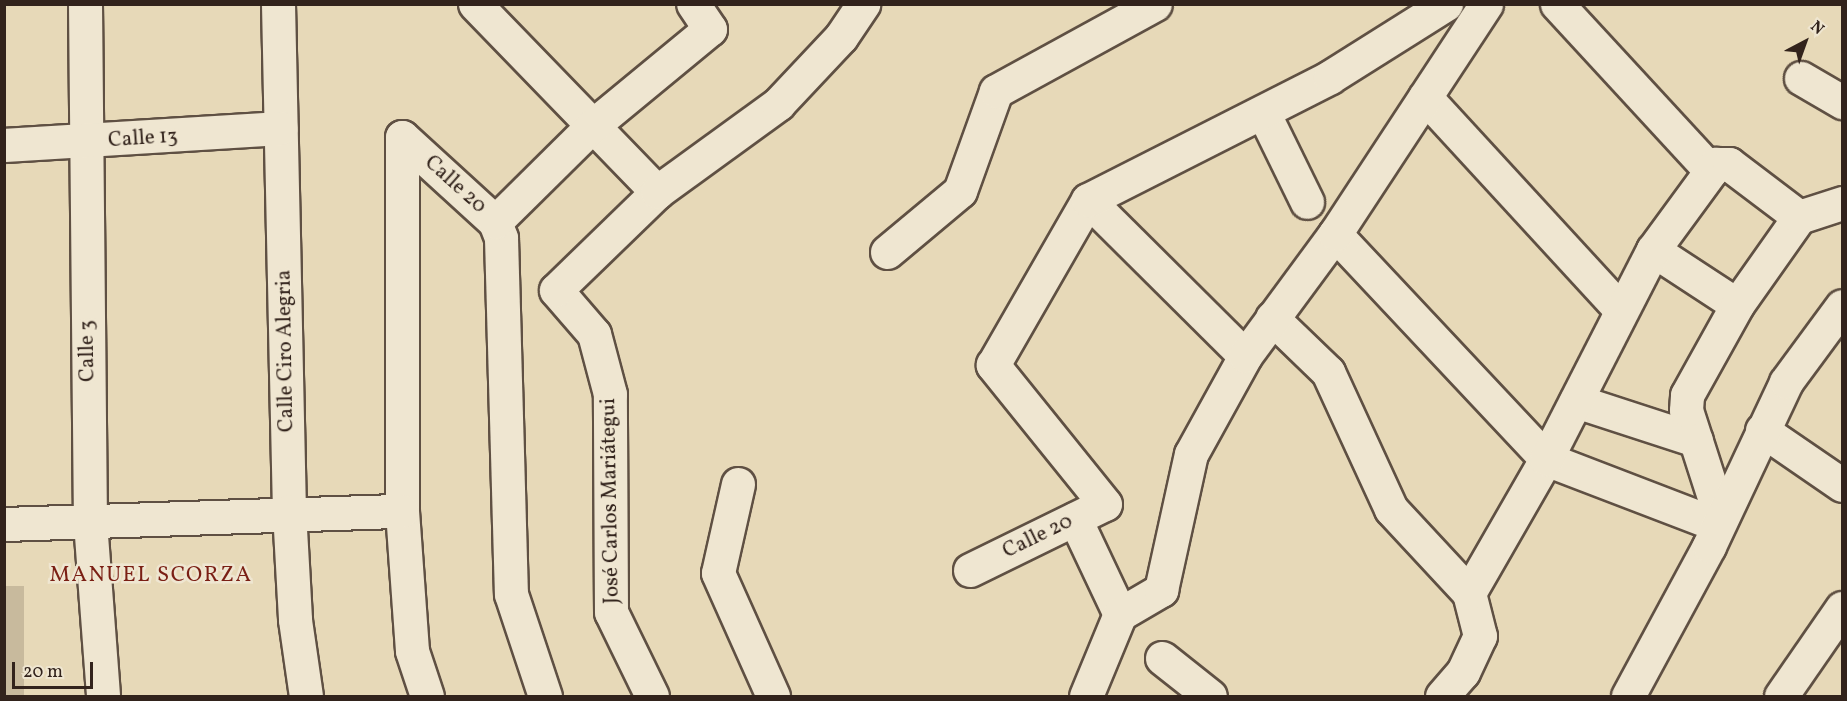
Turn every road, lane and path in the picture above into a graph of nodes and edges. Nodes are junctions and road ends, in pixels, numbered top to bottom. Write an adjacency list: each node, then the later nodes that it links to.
1 (85, 4): 16 (street, Calle 3)
2 (475, 4): 14 (street)
3 (863, 4): 19 (street)
4 (1155, 4): 26 (street)
5 (1446, 4): 13 (street)
6 (1486, 4): 11 (street)
7 (1557, 4): 18 (street)
8 (278, 5): 15 (street, Calle Ciro Alegria)
9 (702, 16): 14 (street)
10 (1801, 78): 12 (street)
11 (1425, 97): 24 (street); 29 (street)
12 (1842, 102)
13 (1263, 112): 20 (street); 21 (street)
14 (591, 127): 19 (street); 23 (street)
15 (280, 128): 16 (street, Calle 13); 38 (street, Calle Ciro Alegria)
16 (85, 143): 17 (street, Calle 13); 41 (street, Calle 3)
17 (4, 145)
18 (1711, 171): 22 (street); 25 (street)
19 (657, 192): 53 (street, José Carlos Mariátegui)
20 (1088, 200): 31 (street); 40 (street, Calle 20)
21 (1307, 202)
22 (1828, 211): 27 (street)
23 (498, 230): 39 (street, Calle 20); 52 (street)
24 (1335, 234): 30 (street); 35 (street)
25 (1653, 250): 27 (street); 29 (street)
26 (887, 252)
27 (1737, 305): 34 (street)
28 (1842, 306): 33 (street)
29 (1620, 309): 32 (street)
30 (1272, 318): 31 (street); 45 (street)
31 (1245, 356): 47 (street)
32 (1576, 401): 34 (street); 35 (street)
33 (1762, 430): 37 (street); 42 (street)
34 (1696, 440): 42 (street)
35 (1546, 459): 42 (street); 45 (street)
36 (738, 484): 54 (street)
37 (1842, 486)
38 (290, 511): 39 (street); 41 (street); 50 (street, Calle Ciro Alegria)
39 (402, 511): 51 (street)
40 (1075, 519): 44 (street, Calle 20); 47 (street)
41 (90, 522): 43 (street); 49 (street, Calle 3)
42 (1720, 522): 58 (street)
43 (4, 524)
44 (970, 570)
45 (1469, 593): 57 (street)
46 (1842, 608): 59 (street)
47 (1120, 614): 55 (street)
48 (1162, 658): 56 (street)
49 (103, 696)
50 (306, 696)
51 (427, 696)
52 (545, 696)
53 (652, 696)
54 (773, 696)
55 (1086, 696)
56 (1210, 696)
57 (1442, 696)
58 (1628, 696)
59 (1781, 696)

